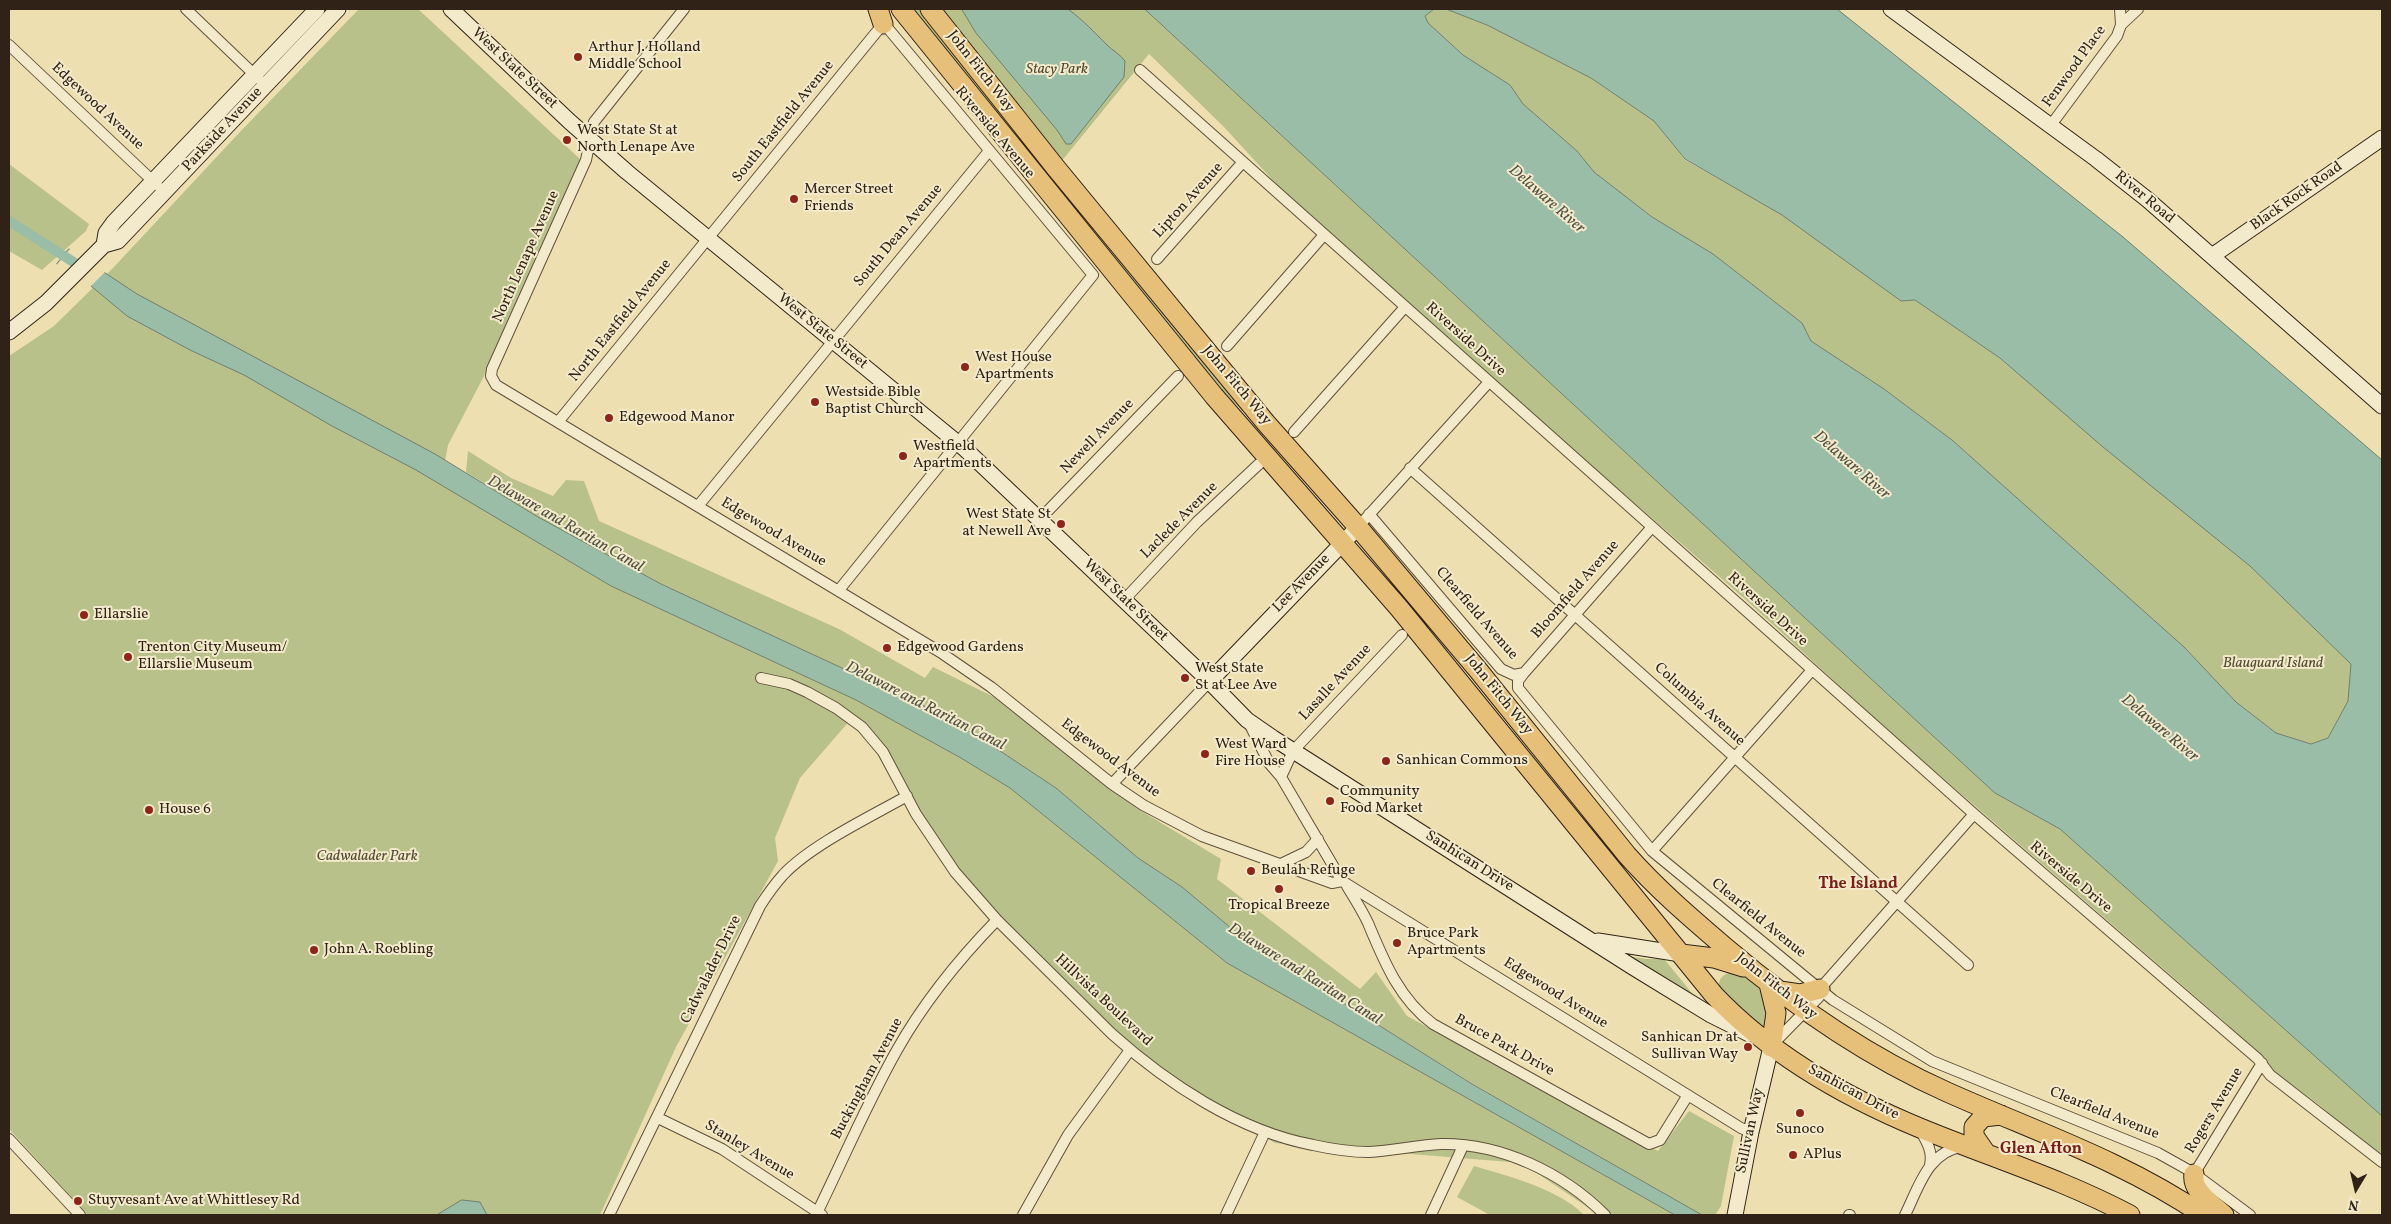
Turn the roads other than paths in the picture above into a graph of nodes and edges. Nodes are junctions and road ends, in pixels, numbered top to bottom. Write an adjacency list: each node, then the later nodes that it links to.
1 (186, 9): 15 (street)
2 (317, 9): 15 (main road, Parkside Avenue)
3 (338, 9): 15 (main road, Parkside Avenue)
4 (451, 9): 18 (main road, West State Street)
5 (684, 9): 18 (street, North Lenape Avenue)
6 (901, 9): 45 (highway, John Fitch Way)
7 (930, 9): 43 (highway, John Fitch Way)
8 (1891, 9): 16 (main road, River Road)
9 (2120, 9): 12 (street, Fenwood Place)
10 (2138, 9): 12 (street, Fenwood Place)
11 (878, 14): 19 (street, Riverside Avenue); 24 (street, South Eastfield Avenue)
12 (2121, 25): 16 (street, Fenwood Place)
13 (9, 45): 21 (street, Edgewood Avenue)
14 (1140, 70): 20 (street, Riverside Drive)
15 (260, 79): 21 (main road, Parkside Avenue); 22 (main road, Parkside Avenue)
16 (2051, 125): 26 (main road, River Road)
17 (2382, 138): 26 (main road, Black Rock Road)
18 (590, 139): 24 (main road, West State Street); 34 (street, North Lenape Avenue)
19 (989, 151): 30 (street, South Dean Avenue); 38 (street, Riverside Avenue)
20 (1242, 163): 23 (street, Riverside Drive); 27 (street, Lipton Avenue)
21 (153, 181): 22 (street, Edgewood Avenue); 25 (main road, Parkside Avenue)
22 (164, 192): 25 (main road, Parkside Avenue)
23 (1323, 236): 28 (street, Riverside Drive); 31 (street)
24 (708, 239): 30 (main road, West State Street); 36 (street, North Eastfield Avenue)
25 (104, 245): 29 (main road, Parkside Avenue)
26 (2212, 256): 35 (main road, River Road)
27 (1157, 259)
28 (1405, 307): 33 (street, Riverside Drive); 37 (street)
29 (9, 332)
30 (833, 340): 38 (main road, West State Street); 41 (street, South Dean Avenue)
31 (1227, 346)
32 (1178, 376): 42 (street, Newell Avenue)
33 (1489, 382): 40 (street, Lee Avenue); 44 (street, Riverside Drive)
34 (496, 384): 36 (street, Edgewood Avenue)
35 (2382, 406)
36 (558, 422): 41 (street, Edgewood Avenue)
37 (1294, 432)
38 (958, 443): 42 (main road, West State Street); 46 (street)
39 (1259, 464): 47 (street, Laclede Avenue)
40 (1410, 468): 43 (street, Lee Avenue); 48 (street, Columbia Avenue)
41 (698, 506): 46 (street, Edgewood Avenue)
42 (1040, 519): 47 (main road, West State Street)
43 (1363, 520): 45 (main road, Lee Avenue); 51 (street, Clearfield Avenue); 71 (highway, John Fitch Way)
44 (1652, 527): 48 (street, Bloomfield Avenue); 50 (street, Riverside Drive)
45 (1342, 543): 53 (main road, Lee Avenue); 68 (highway, John Fitch Way)
46 (839, 590): 58 (street, Edgewood Avenue)
47 (1124, 600): 53 (main road, West State Street)
48 (1574, 614): 51 (street, Bloomfield Avenue); 56 (street, Columbia Avenue)
49 (1402, 635): 55 (street, Lasalle Avenue)
50 (1812, 670): 56 (street); 60 (street, Riverside Drive)
51 (1524, 673): 62 (street, Clearfield Avenue)
52 (761, 678): 59 (street, Hillvista Boulevard)
53 (1209, 682): 54 (main road, West State Street); 58 (street, Lee Avenue)
54 (1247, 720): 55 (main road, Sanhican Drive); 57 (street, West State Street)
55 (1293, 751): 57 (street); 67 (main road, Sanhican Drive)
56 (1735, 757): 62 (street); 65 (street, Columbia Avenue)
57 (1280, 777): 61 (street, West State Street)
58 (1112, 784): 63 (street, Edgewood Avenue)
59 (907, 796): 66 (street, Hillvista Boulevard); 81 (street, Cadwalader Drive)
60 (1974, 814): 65 (street); 78 (street, Riverside Drive)
61 (1318, 839): 63 (street); 64 (street, West State Street)
62 (1652, 851): 73 (street, Clearfield Avenue)
63 (1281, 864): 64 (street, Edgewood Avenue)
64 (1344, 883): 79 (street, Edgewood Avenue); 79 (street, Bruce Park Drive)
65 (1897, 900): 70 (street, Columbia Avenue); 73 (street)
66 (997, 920): 77 (street, Hillvista Boulevard); 91 (street, Buckingham Avenue)
67 (1591, 940): 68 (main road, Sanhican Drive); 76 (main road, Sanhican Drive)
68 (1681, 954): 69 (highway); 74 (highway, John Fitch Way)
69 (1727, 962): 71 (highway); 74 (highway)
70 (1968, 964)
71 (1753, 971): 72 (highway, John Fitch Way)
72 (1773, 987): 73 (highway); 75 (highway, John Fitch Way); 76 (highway)
73 (1820, 989): 75 (street); 90 (street, Clearfield Avenue)
74 (1714, 995): 76 (highway, John Fitch Way)
75 (1805, 1011): 76 (street); 80 (highway, John Fitch Way)
76 (1765, 1043): 82 (highway, Sanhican Drive); 84 (main road, Sullivan Way)
77 (1130, 1050): 83 (street, Hillvista Boulevard); 95 (street)
78 (2262, 1063): 88 (street, Riverside Drive); 90 (street, Rogers Avenue)
79 (1688, 1094): 84 (street, Edgewood Avenue)
80 (2001, 1115): 87 (highway); 101 (highway, John Fitch Way)
81 (658, 1118): 91 (street, Stanley Avenue); 94 (street, Cadwalader Drive)
82 (1918, 1127): 87 (highway, Sanhican Drive); 89 (street)
83 (1265, 1132): 86 (street, Hillvista Boulevard); 96 (street)
84 (1750, 1132): 99 (main road, Sullivan Way)
85 (9, 1139): 93 (street)
86 (1463, 1146): 97 (street); 98 (street, Hillvista Boulevard)
87 (1977, 1149): 89 (street); 92 (highway, Sanhican Drive)
88 (2382, 1162)
89 (1930, 1165): 100 (street)
90 (2194, 1174): 102 (highway); 103 (street, Clearfield Avenue)
91 (819, 1214)
92 (2125, 1214)
93 (80, 1215)
94 (609, 1215)
95 (1023, 1215)
96 (1226, 1215)
97 (1431, 1215)
98 (1604, 1215)
99 (1735, 1215)
100 (1905, 1215)
101 (2203, 1215)
102 (2224, 1215)
103 (2250, 1215)

